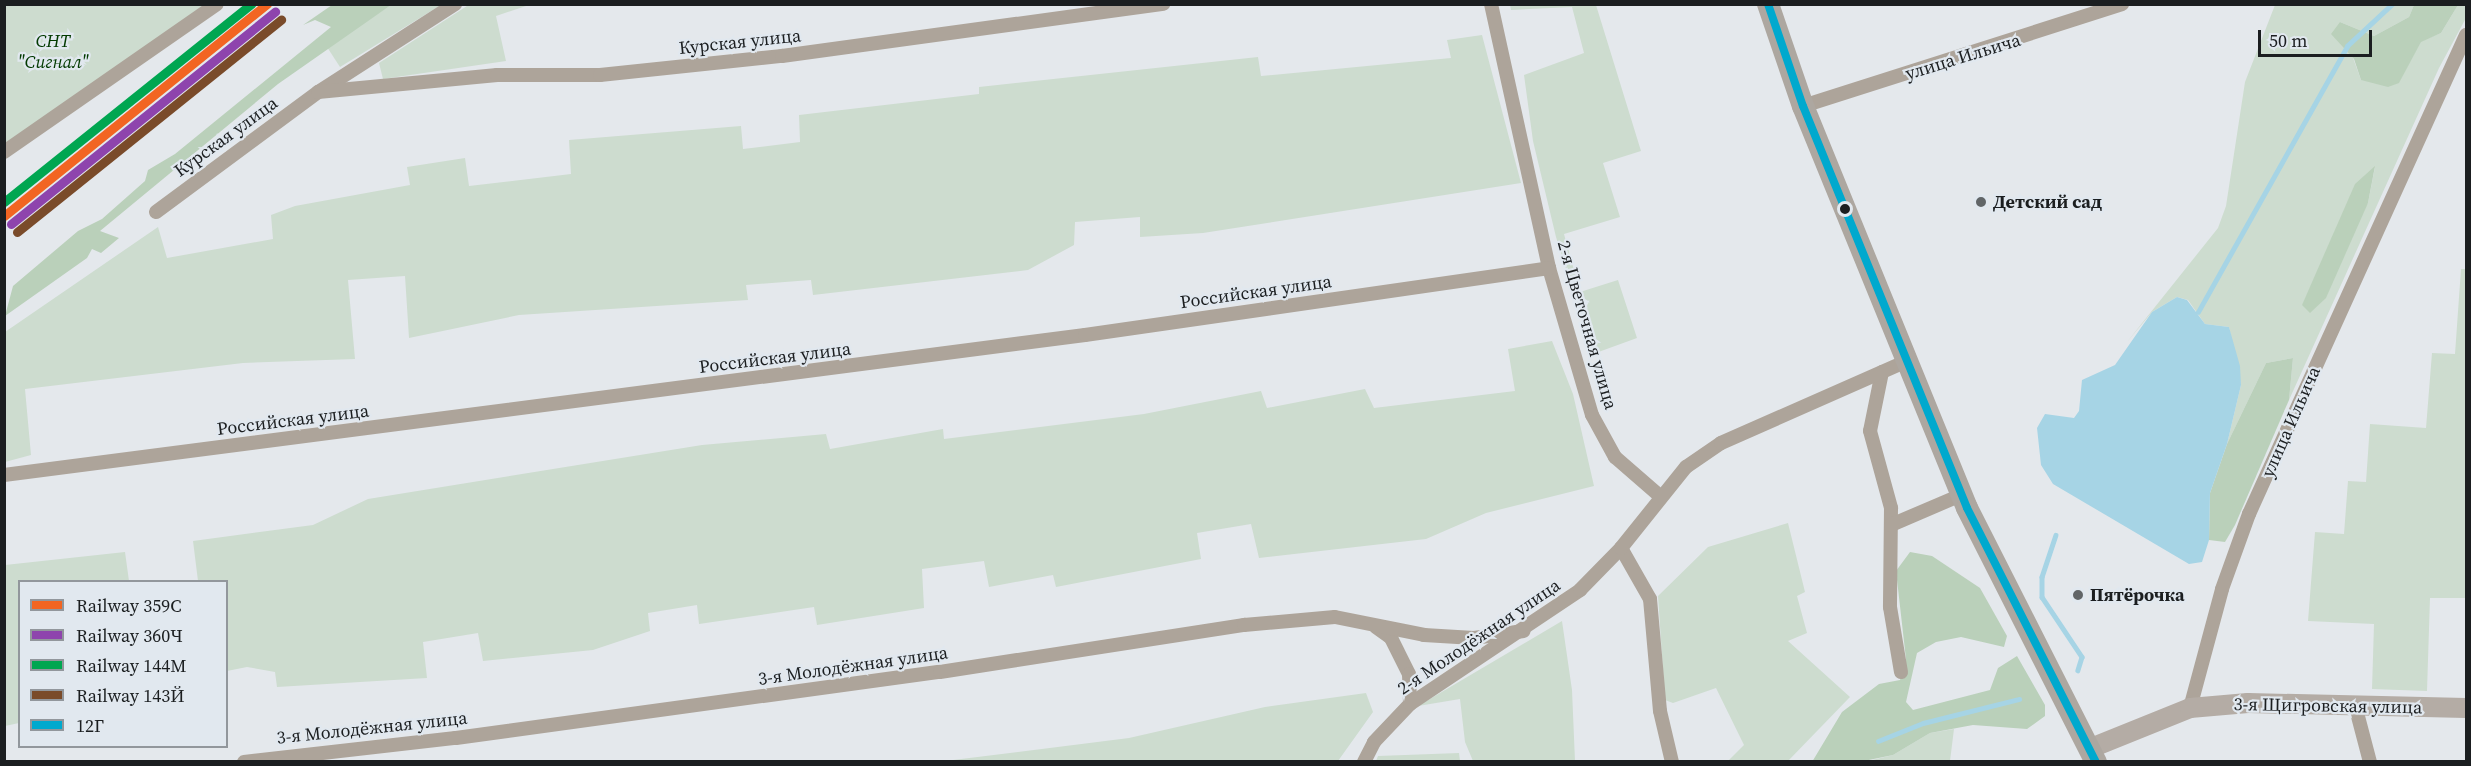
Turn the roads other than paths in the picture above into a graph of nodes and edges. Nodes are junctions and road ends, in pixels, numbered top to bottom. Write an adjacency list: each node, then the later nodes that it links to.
1 (217, 4): 10 (street)
2 (455, 4): 8 (street, Курская улица)
3 (1163, 4): 8 (street, Курская улица)
4 (1491, 4): 12 (street, 2-я Цветочная улица)
5 (1768, 4): 9 (main road)
6 (2122, 4): 9 (street, улица Ильича)
7 (2466, 34): 25 (street, улица Ильича)
8 (318, 92): 11 (street, Курская улица)
9 (1803, 106): 13 (main road)
10 (4, 152)
11 (156, 212)
12 (1549, 268): 15 (street, Российская улица); 17 (street, 2-я Цветочная улица)
13 (1905, 362): 14 (street); 16 (main road)
14 (1882, 372): 17 (street); 18 (street)
15 (4, 475)
16 (1962, 495): 18 (street); 27 (main road)
17 (1661, 497): 19 (street, 2-я Молодёжная улица)
18 (1891, 525): 22 (street)
19 (1621, 548): 21 (street, 2-я Молодёжная улица); 30 (street)
20 (1366, 621): 21 (street); 23 (street, 3-я Молодёжная улица); 28 (street, 3-я Молодёжная улица)
21 (1524, 631): 23 (street, 2-я Молодёжная улица)
22 (1901, 672)
23 (1410, 704): 29 (street, 2-я Молодёжная улица)
24 (2355, 705): 25 (street, 3-я Щигровская улица); 26 (street, 3-я Щигровская улица); 31 (street)
25 (2190, 708): 27 (street)
26 (2466, 708)
27 (2093, 755)
28 (244, 762)
29 (1364, 762)
30 (1672, 762)
31 (2370, 762)

